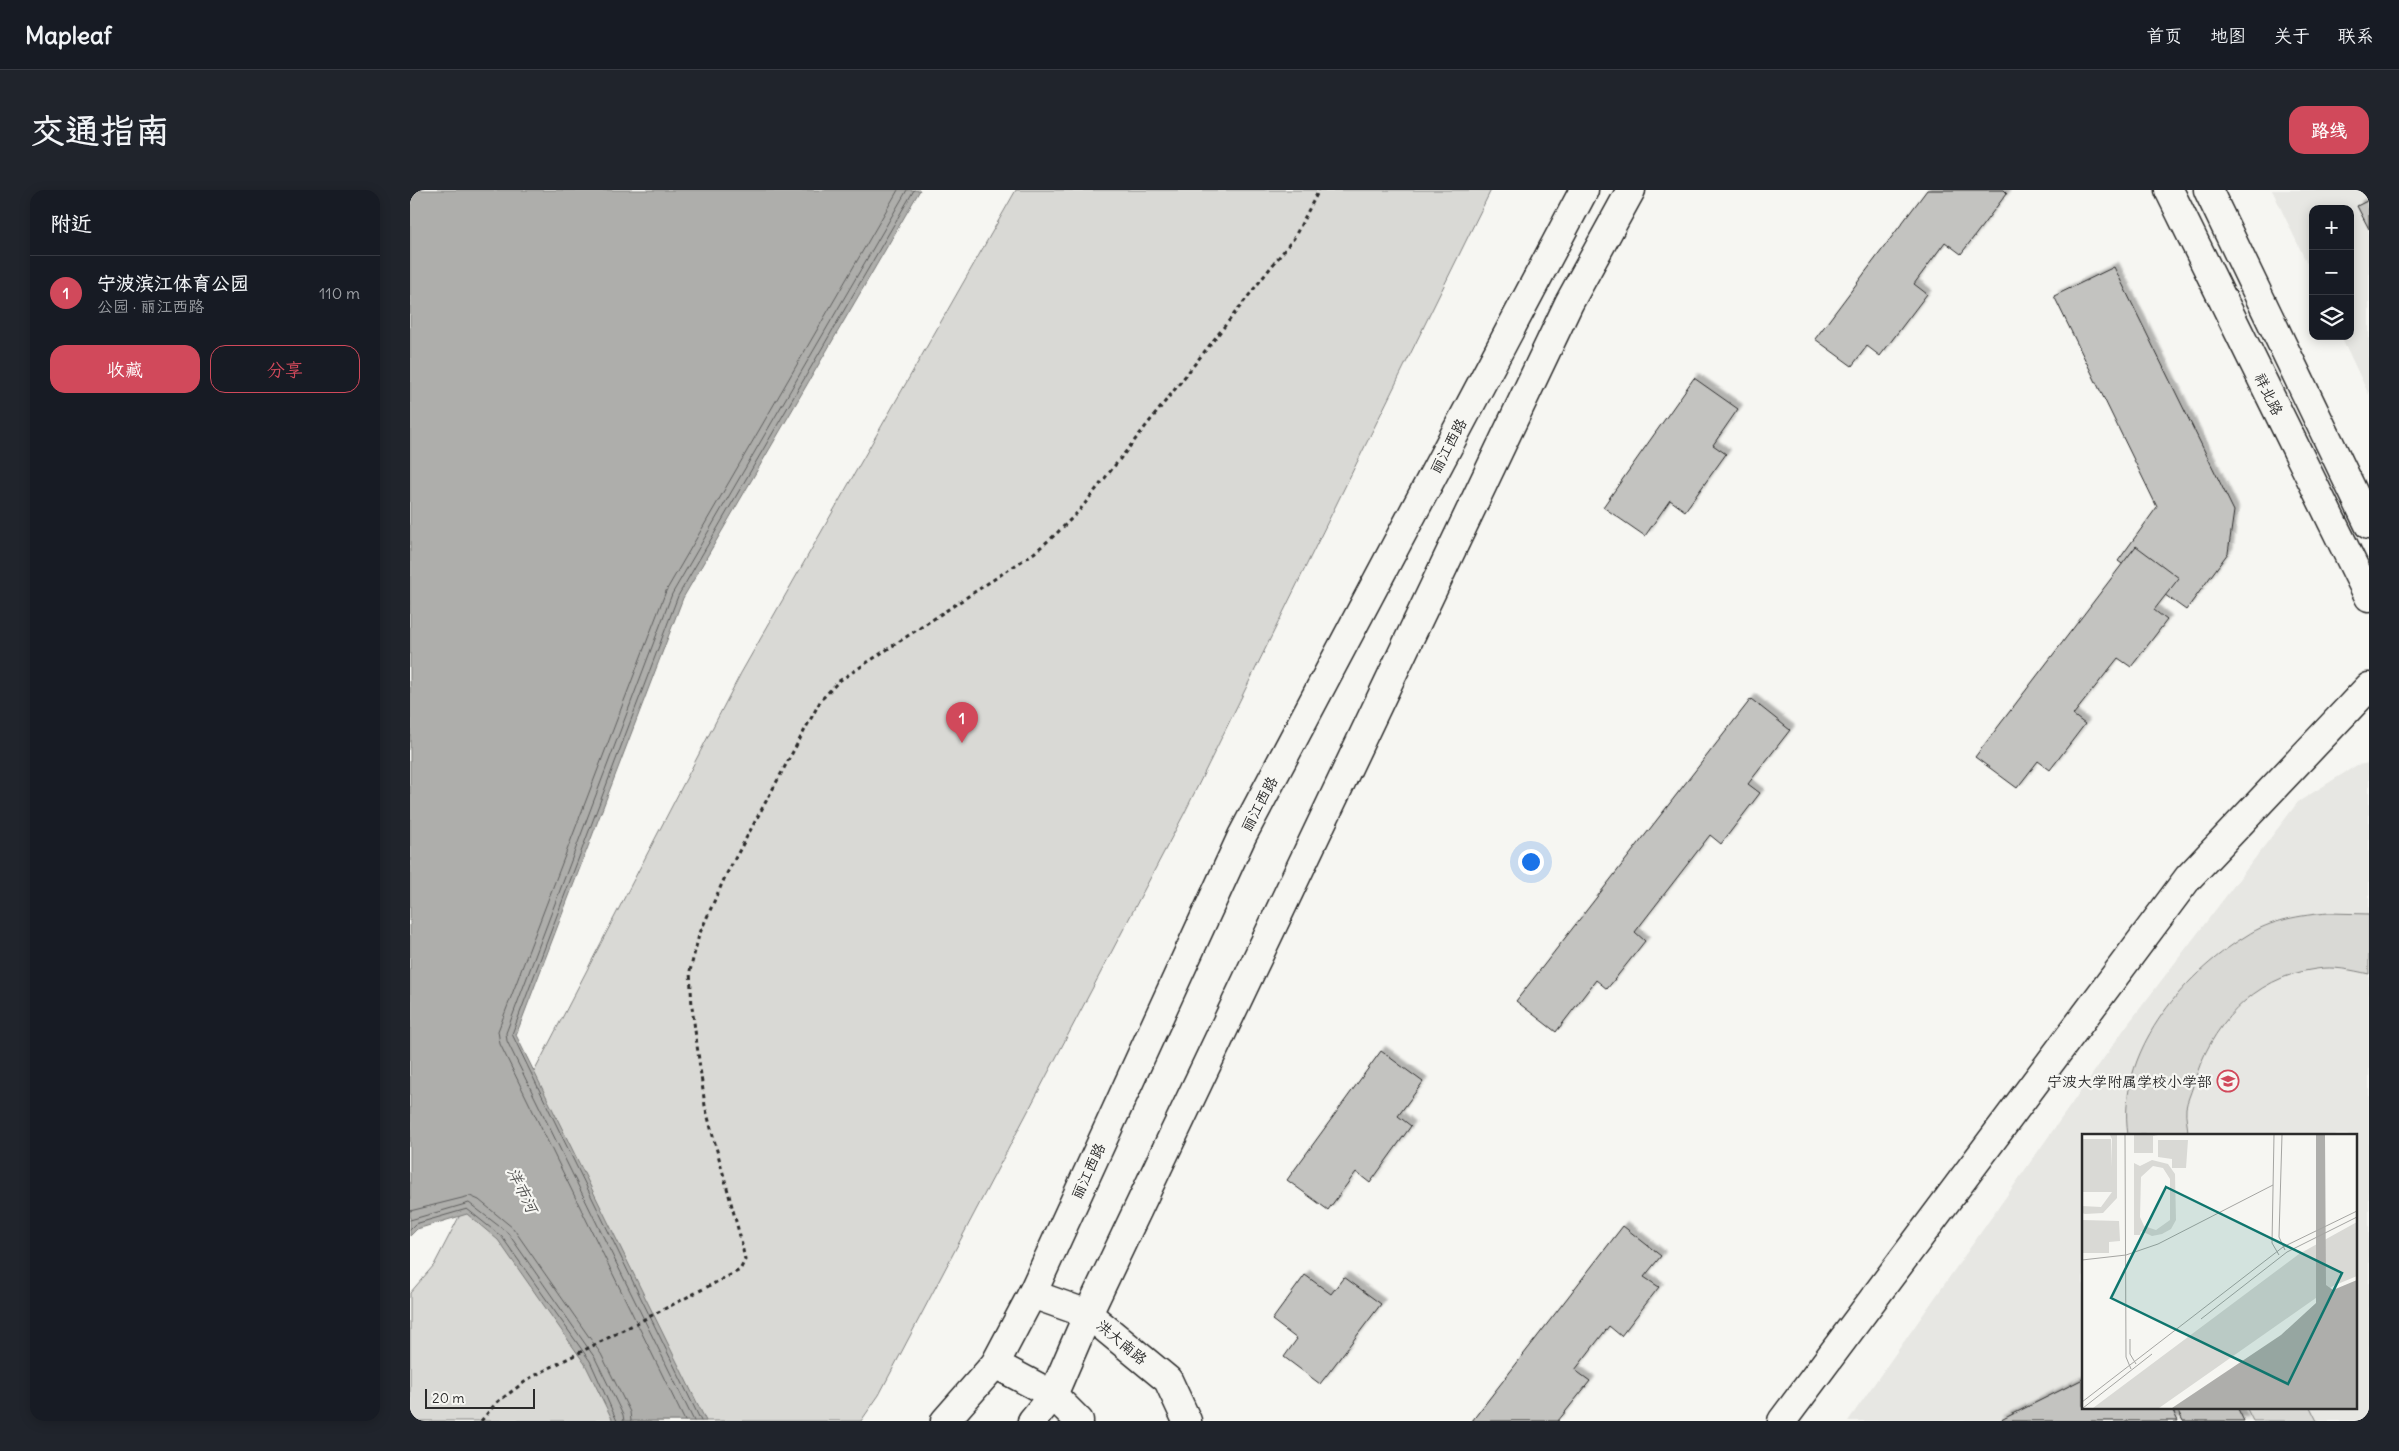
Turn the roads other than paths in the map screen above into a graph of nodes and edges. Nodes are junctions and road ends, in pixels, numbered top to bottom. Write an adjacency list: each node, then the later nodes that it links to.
1 (1584, 190): 8 (main road, 丽江西路)
2 (1631, 190): 9 (main road)
3 (2168, 190): 6 (main road, 祥北路)
4 (2208, 190): 5 (main road)
5 (2369, 525)
6 (2369, 597)
7 (2369, 687): 16 (main road)
8 (1032, 1294): 9 (main road, 洪大南路); 10 (main road, 丽江西路)
9 (1088, 1314): 11 (main road); 15 (main road, 洪大南路)
10 (995, 1364): 11 (main road); 12 (main road, 丽江西路)
11 (1053, 1395): 13 (main road); 14 (main road)
12 (945, 1421)
13 (1032, 1421)
14 (1079, 1421)
15 (1187, 1421)
16 (1782, 1421)

